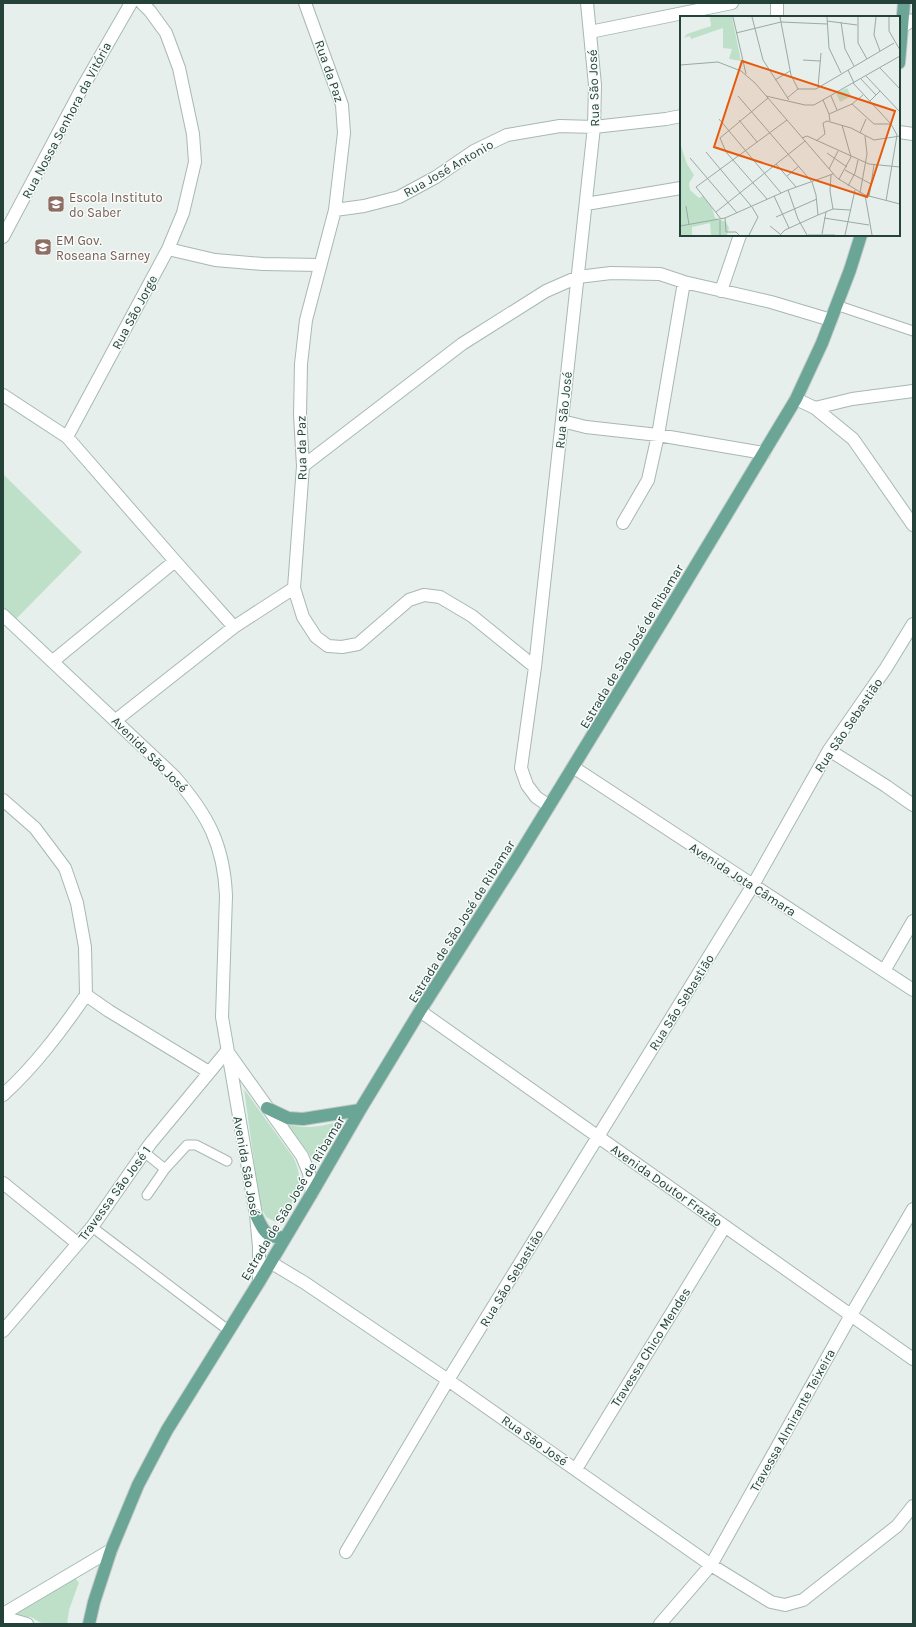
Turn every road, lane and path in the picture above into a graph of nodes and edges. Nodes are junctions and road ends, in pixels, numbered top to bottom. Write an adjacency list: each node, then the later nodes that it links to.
1 (131, 3): 21 (street, Rua Nossa Senhora da Vitória)
2 (142, 3): 22 (street, Rua São Jorge)
3 (305, 3): 18 (street, Rua da Paz)
4 (587, 3): 10 (street, Rua São José)
5 (732, 3): 10 (street)
6 (777, 3): 8 (street)
7 (904, 3): 9 (main road)
8 (777, 16)
9 (908, 23): 11 (main road)
10 (590, 32): 13 (street, Rua São José)
11 (900, 59)
12 (680, 116): 13 (street, Rua José Antonio)
13 (594, 127): 17 (street, Rua São José); 18 (street, Rua José Antonio)
14 (900, 132): 15 (street)
15 (913, 134)
16 (680, 188): 17 (street)
17 (586, 204): 24 (street, Rua São José)
18 (335, 210): 23 (street, Rua da Paz)
19 (740, 236): 26 (street)
20 (861, 236): 27 (main road, Estrada de São José de Ribamar)
21 (3, 237)
22 (168, 249): 23 (street); 36 (street, Rua São Jorge)
23 (320, 265): 38 (street, Rua da Paz)
24 (578, 277): 25 (street); 34 (street, Rua São José); 38 (street)
25 (684, 282): 26 (street); 35 (street)
26 (721, 291): 28 (street)
27 (836, 305): 28 (main road, Estrada de São José de Ribamar); 29 (lane)
28 (831, 320): 32 (main road, Estrada de São José de Ribamar)
29 (913, 331)
30 (913, 391): 33 (street)
31 (3, 395): 36 (street)
32 (796, 399): 33 (street); 37 (main road, Estrada de São José de Ribamar)
33 (816, 408): 40 (street)
34 (562, 421): 35 (street); 47 (street, Rua São José)
35 (658, 435): 37 (street); 39 (street)
36 (67, 437): 41 (street)
37 (764, 453): 50 (main road, Estrada de São José de Ribamar)
38 (303, 466): 42 (street, Rua da Paz)
39 (623, 523)
40 (913, 526)
41 (175, 561): 45 (street); 46 (street)
42 (294, 588): 45 (street); 47 (street, Rua da Paz)
43 (3, 615): 46 (street, Avenida São José)
44 (913, 624): 49 (street, Rua São Sebastião)
45 (234, 627): 48 (street)
46 (53, 661): 48 (street, Avenida São José)
47 (535, 667): 53 (street, Rua São José)
48 (116, 720): 61 (street, Avenida São José)
49 (829, 750): 52 (street); 55 (street, Rua São Sebastião)
50 (573, 767): 53 (main road, Estrada de São José de Ribamar); 55 (street, Avenida Jota Câmara)
51 (3, 800): 54 (street)
52 (913, 805)
53 (549, 806): 60 (main road, Estrada de São José de Ribamar)
54 (8, 811): 59 (street)
55 (753, 885): 57 (street, Avenida Jota Câmara); 66 (street, Rua São Sebastião)
56 (913, 921): 57 (street)
57 (884, 971): 58 (street, Avenida Jota Câmara)
58 (913, 990)
59 (86, 995): 62 (street); 63 (street)
60 (420, 1011): 65 (main road, Estrada de São José de Ribamar); 66 (street, Avenida Doutor Frazão)
61 (227, 1051): 62 (street, Travessa São José 1); 64 (street, Avenida São José); 74 (street, Avenida São José)
62 (209, 1072): 67 (street, Travessa São José 1)
63 (3, 1096)
64 (267, 1108): 65 (main road); 71 (street, Avenida São José)
65 (360, 1110): 71 (main road, Estrada de São José de Ribamar)
66 (598, 1136): 75 (street, Avenida Doutor Frazão); 85 (street, Rua São Sebastião)
67 (144, 1152): 69 (lane); 76 (street, Travessa São José 1)
68 (227, 1161): 69 (lane)
69 (166, 1169): 72 (lane)
70 (3, 1184): 78 (street)
71 (312, 1193): 77 (main road, Estrada de São José de Ribamar)
72 (147, 1195)
73 (913, 1209): 81 (street, Travessa Almirante Teixeira)
74 (256, 1215): 77 (main road); 80 (street, Avenida São José)
75 (725, 1226): 81 (street, Avenida Doutor Frazão); 86 (street, Travessa Chico Mendes)
76 (92, 1227): 78 (street, Travessa São José 1); 82 (lane)
77 (285, 1237): 79 (main road, Estrada de São José de Ribamar)
78 (77, 1243): 83 (street, Travessa São José 1)
79 (270, 1262): 80 (main road, Estrada de São José de Ribamar); 85 (street, Rua São José)
80 (259, 1282): 82 (main road, Estrada de São José de Ribamar)
81 (850, 1315): 84 (street, Avenida Doutor Frazão); 90 (street, Travessa Almirante Teixeira)
82 (228, 1330): 88 (main road, Estrada de São José de Ribamar)
83 (3, 1331)
84 (913, 1359)
85 (448, 1380): 86 (street, Rua São José); 89 (street, Rua São Sebastião)
86 (576, 1469): 90 (street, Rua São José)
87 (913, 1506): 90 (street, Rua São José)
88 (111, 1550): 91 (street); 94 (main road, Estrada de São José de Ribamar)
89 (346, 1552)
90 (711, 1564): 95 (street, Travessa Almirante Teixeira)
91 (3, 1614)
92 (3, 1621): 93 (street)
93 (27, 1624)
94 (89, 1624)
95 (660, 1624)

